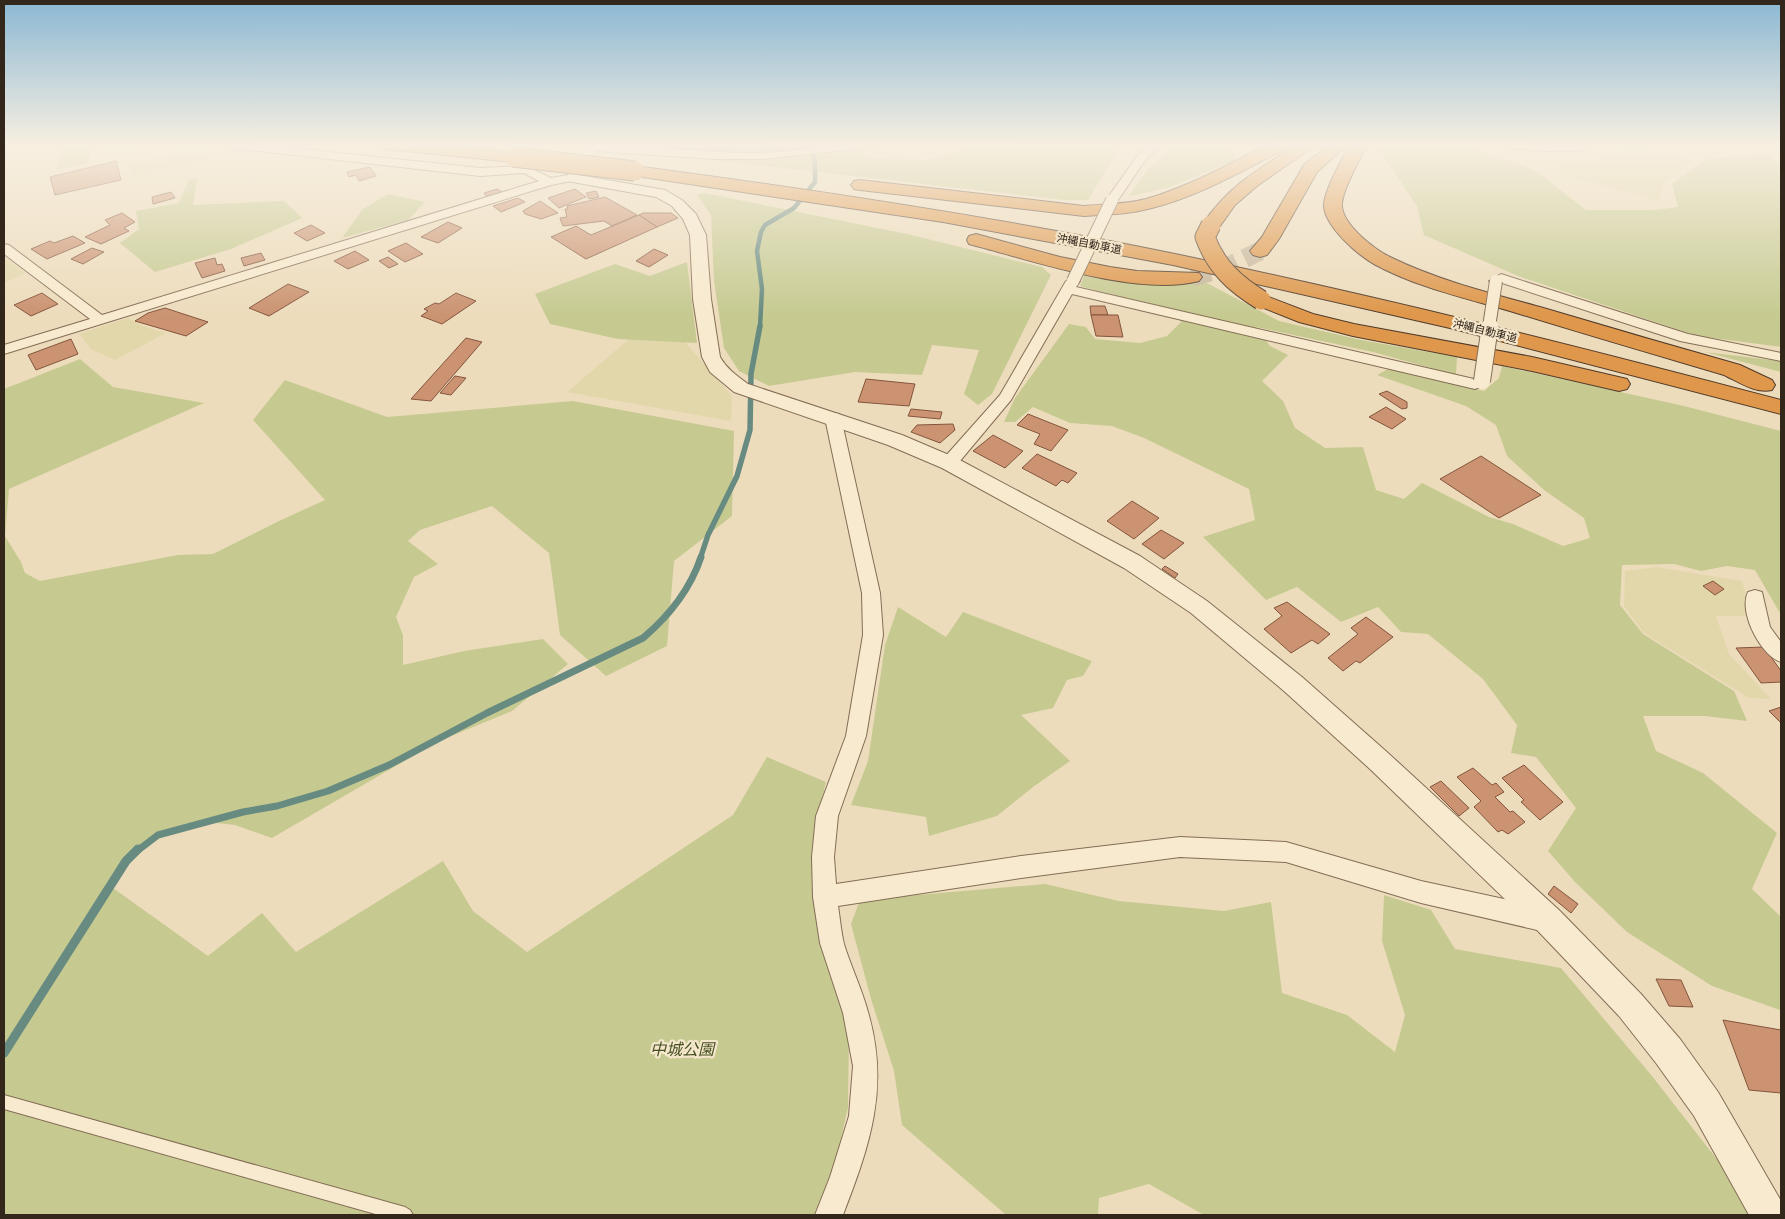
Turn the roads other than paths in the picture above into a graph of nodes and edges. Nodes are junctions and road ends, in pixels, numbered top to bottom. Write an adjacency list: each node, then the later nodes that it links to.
1 (1112, 200): 16 (street, bridge)
2 (488, 201): 17 (street)
3 (673, 201): 23 (street)
4 (804, 201): 14 (highway)
5 (843, 201): 22 (highway, 沖縄自動車道)
6 (925, 201): 21 (highway, 沖縄自動車道)
7 (1002, 201): 8 (highway)
8 (1157, 201)
9 (1229, 201): 24 (highway, bridge)
10 (1292, 201): 13 (highway)
11 (1334, 201): 21 (highway)
12 (4, 248): 17 (street)
13 (1260, 251)
14 (1192, 277)
15 (1496, 281): 19 (street); 20 (street, bridge)
16 (1071, 285): 20 (street); 25 (street)
17 (100, 320): 18 (street)
18 (4, 350)
19 (1781, 358)
20 (1482, 381)
21 (1772, 387)
22 (1781, 406)
23 (834, 418): 25 (street); 28 (street)
24 (1781, 420)
25 (949, 463): 29 (street)
26 (1754, 597): 27 (street)
27 (1781, 654)
28 (825, 897): 29 (street); 32 (street)
29 (1549, 921): 33 (street)
30 (4, 1102): 31 (lane)
31 (405, 1215)
32 (829, 1215)
33 (1769, 1215)

